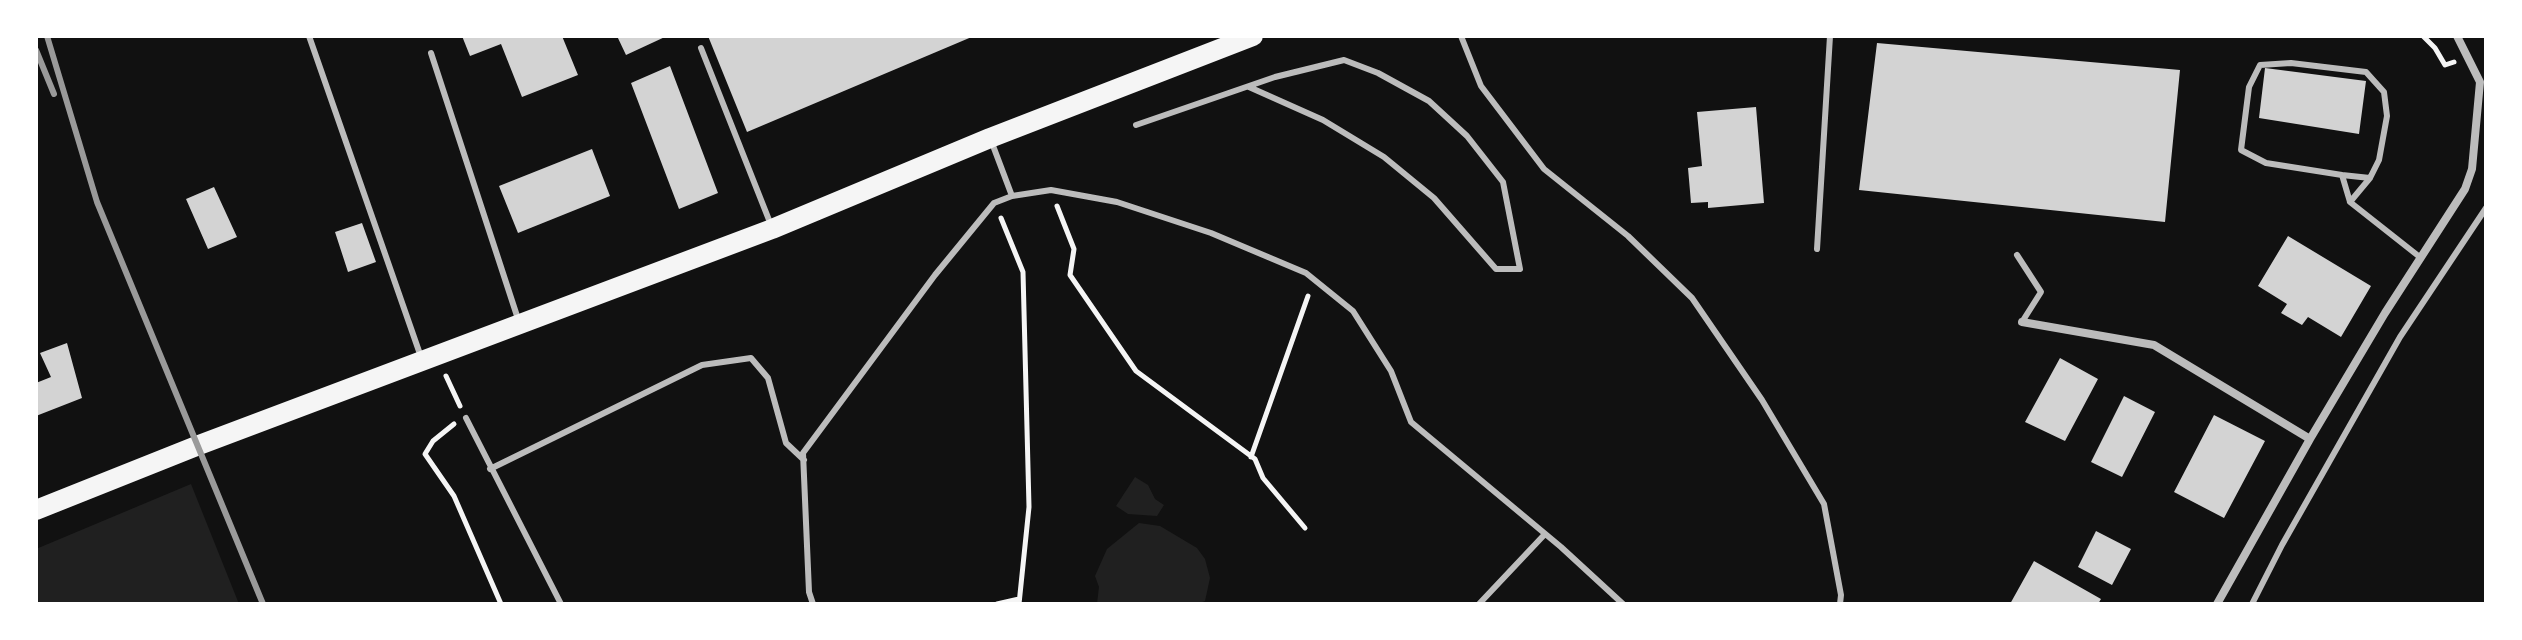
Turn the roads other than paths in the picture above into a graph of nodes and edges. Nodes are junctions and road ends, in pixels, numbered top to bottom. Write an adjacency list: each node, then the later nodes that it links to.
1 (309, 36): 23 (lane)
2 (1253, 36): 11 (main road)
3 (1461, 36): 34 (lane)
4 (1830, 36): 18 (lane)
5 (2457, 36): 8 (street)
6 (701, 48): 17 (lane)
7 (431, 53): 22 (lane)
8 (2484, 80): 20 (street)
9 (1249, 87): 9 (lane); 10 (lane)
10 (1136, 125)
11 (990, 138): 14 (lane); 17 (main road)
12 (2342, 175): 13 (lane); 13 (lane); 15 (lane)
13 (2370, 178): 15 (lane)
14 (1012, 196): 26 (lane); 29 (lane)
15 (2350, 202): 20 (lane)
16 (2486, 208): 36 (lane)
17 (772, 229): 22 (main road)
18 (1817, 249)
19 (2017, 255): 21 (lane)
20 (2421, 258): 25 (street)
21 (2022, 322): 25 (street)
22 (519, 324): 23 (main road)
23 (422, 361): 28 (main road)
24 (466, 418): 27 (lane)
25 (2310, 439): 35 (street)
26 (804, 460): 27 (lane); 31 (lane)
27 (490, 469): 30 (lane)
28 (36, 510)
29 (1545, 534): 32 (lane); 33 (lane)
30 (561, 604)
31 (813, 604)
32 (1479, 604)
33 (1623, 604)
34 (1840, 604)
35 (2217, 604)
36 (2252, 604)

